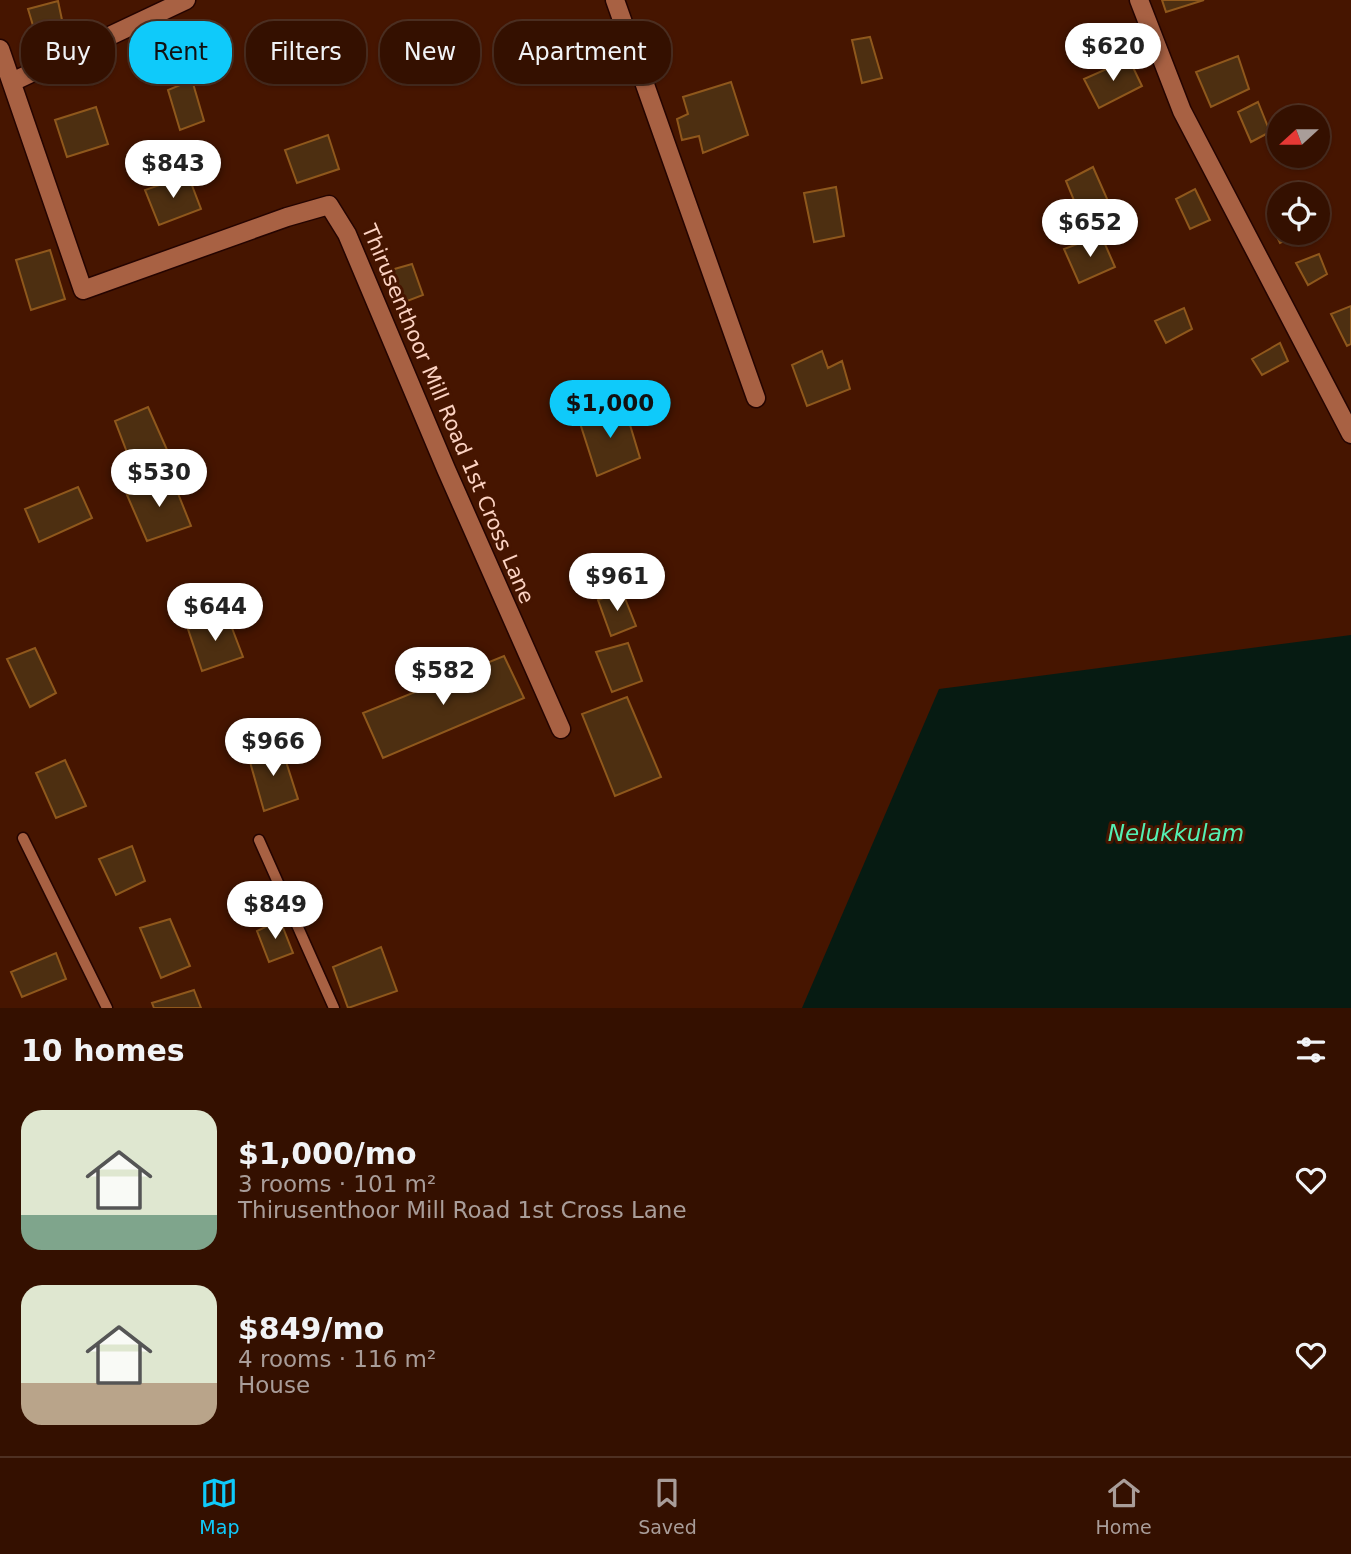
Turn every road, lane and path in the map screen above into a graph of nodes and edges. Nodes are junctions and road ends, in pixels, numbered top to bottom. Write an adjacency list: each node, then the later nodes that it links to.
1 (186, 0): 5 (street)
2 (615, 0): 6 (street)
3 (1139, 0): 7 (street)
4 (0, 49): 5 (street, Thirusenthoor Mill Road 1st Cross Lane)
5 (12, 82): 8 (street, Thirusenthoor Mill Road 1st Cross Lane)
6 (756, 398)
7 (1351, 434)
8 (561, 729)
9 (23, 838): 11 (lane)
10 (259, 840): 12 (lane)
11 (107, 1008)
12 (334, 1008)

